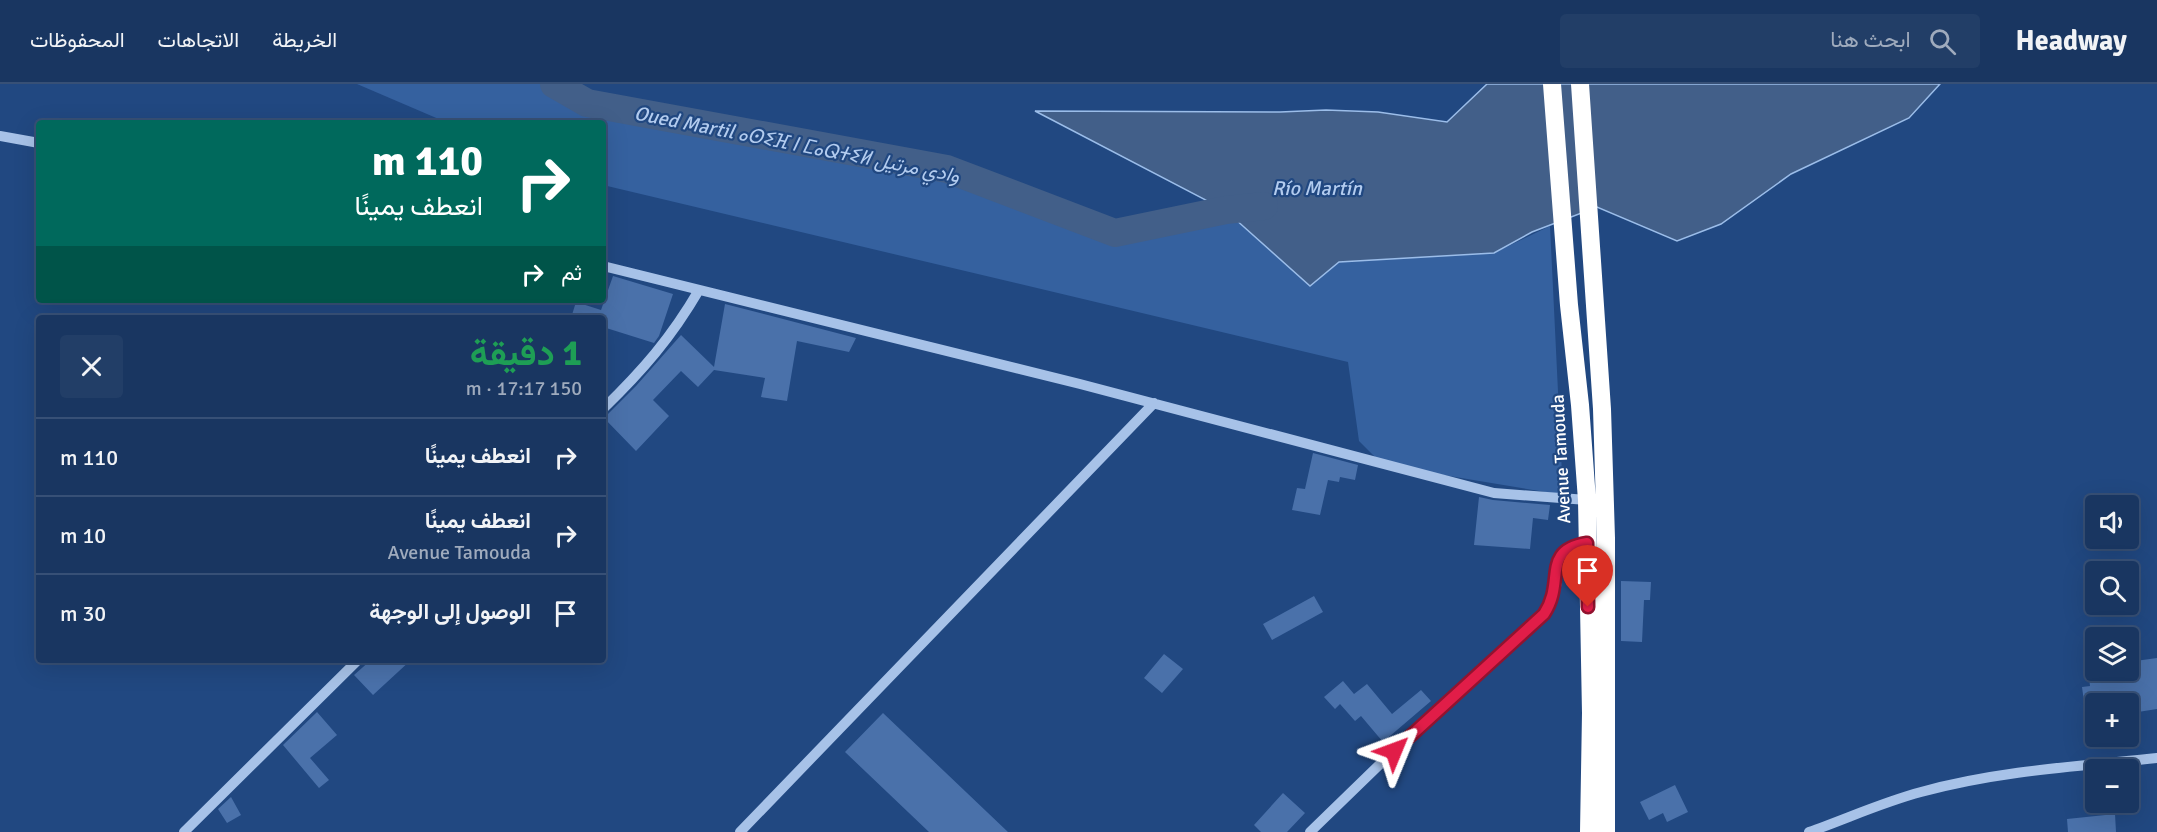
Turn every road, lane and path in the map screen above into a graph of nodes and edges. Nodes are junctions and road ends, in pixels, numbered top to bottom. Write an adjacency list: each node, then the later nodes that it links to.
1 (1551, 84): 9 (highway, Avenue Tamouda)
2 (1580, 84): 17 (highway)
3 (0, 136): 4 (street)
4 (36, 142)
5 (606, 267): 6 (street)
6 (699, 290): 7 (street); 8 (street)
7 (1154, 403): 9 (street); 14 (street)
8 (606, 406)
9 (1587, 500): 10 (highway, Avenue Tamouda)
10 (1587, 543): 15 (street); 16 (highway, Avenue Tamouda)
11 (355, 663): 13 (street)
12 (2157, 758): 18 (street)
13 (184, 832)
14 (740, 832)
15 (1310, 832)
16 (1589, 832)
17 (1606, 832)
18 (1809, 832)

